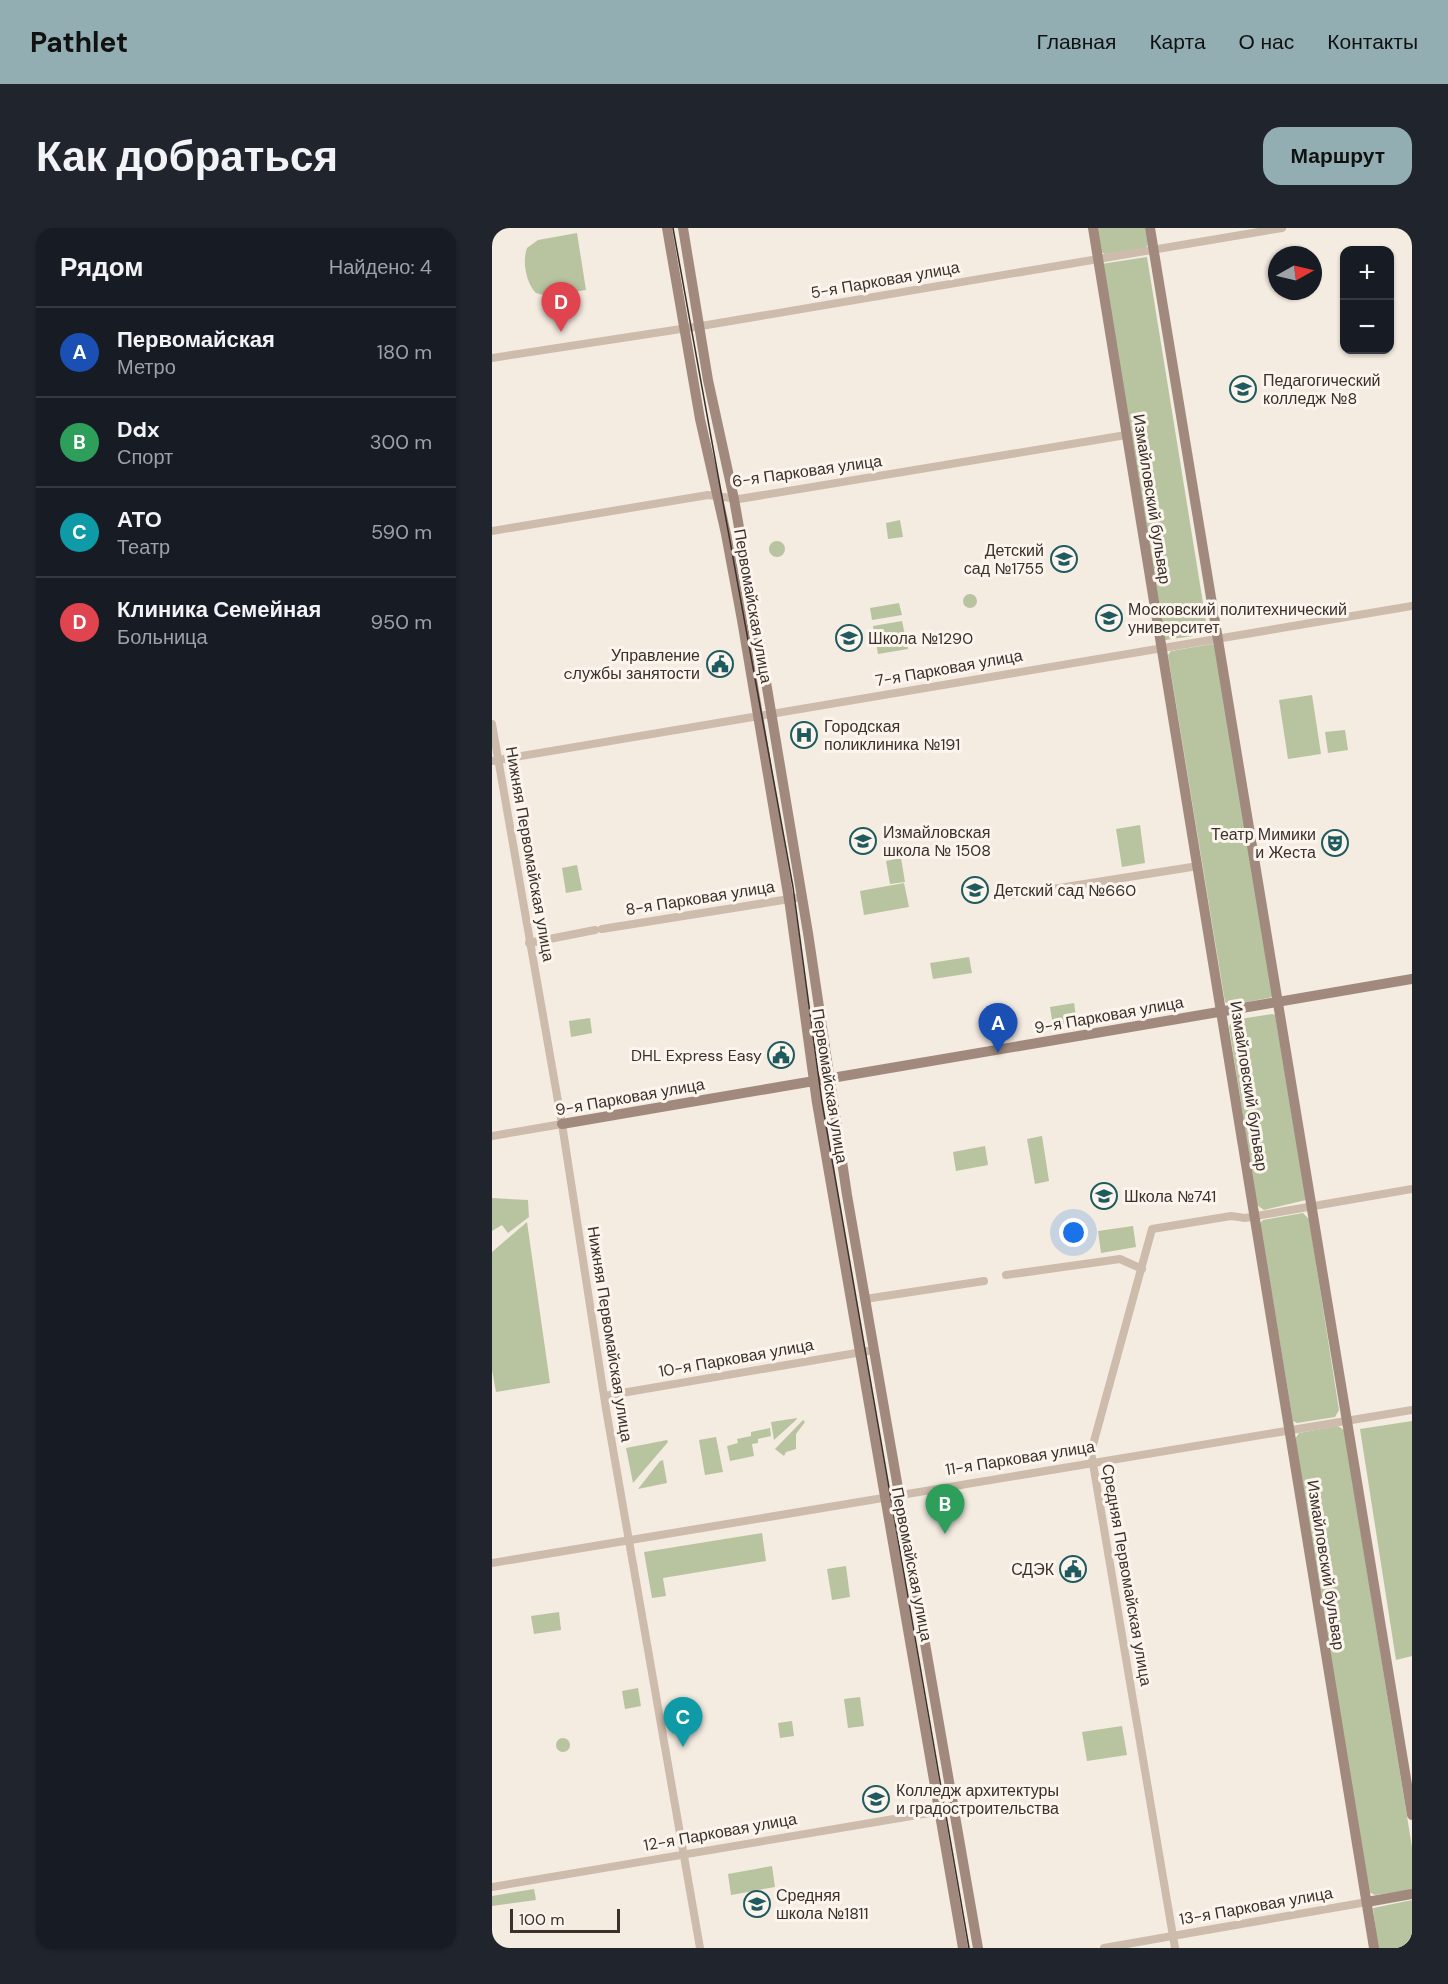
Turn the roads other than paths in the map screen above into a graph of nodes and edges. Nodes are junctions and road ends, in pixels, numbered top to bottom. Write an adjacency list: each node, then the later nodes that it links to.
1 (667, 228): 9 (main road, Первомайская улица)
2 (683, 228): 8 (main road, Первомайская улица)
3 (1093, 228): 7 (main road, Измайловский бульвар)
4 (1150, 228): 6 (main road)
5 (1282, 228): 6 (street, 5-я Парковая улица)
6 (1154, 250): 7 (street, 5-я Парковая улица); 16 (main road)
7 (1098, 259): 8 (street, 5-я Парковая улица); 11 (main road, Измайловский бульвар)
8 (699, 326): 9 (street, 5-я Парковая улица); 13 (main road, Первомайская улица)
9 (684, 327): 10 (street, 5-я Парковая улица); 12 (main road, Первомайская улица)
10 (492, 358)
11 (1126, 435): 13 (street, 6-я Парковая улица); 17 (main road, Измайловский бульвар)
12 (718, 496): 13 (street, 6-я Парковая улица); 14 (street, 6-я Парковая улица); 19 (main road, Первомайская улица)
13 (734, 499): 18 (main road, Первомайская улица)
14 (492, 531)
15 (1412, 606): 16 (street, 7-я Парковая улица)
16 (1218, 637): 17 (street, 7-я Парковая улица); 28 (main road)
17 (1161, 647): 18 (street, 7-я Парковая улица); 22 (main road, Измайловский бульвар)
18 (771, 714): 19 (street, 7-я Парковая улица); 24 (main road, Первомайская улица)
19 (757, 717): 21 (street, 7-я Парковая улица); 25 (main road, Первомайская улица)
20 (492, 724): 21 (street, Нижняя Первомайская улица)
21 (495, 761): 26 (street, Нижняя Первомайская улица)
22 (1198, 866): 23 (street); 29 (main road, Измайловский бульвар)
23 (1015, 895)
24 (802, 897): 25 (street, 8-я Парковая улица); 30 (main road, Первомайская улица)
25 (789, 899): 26 (street, 8-я Парковая улица); 31 (main road, Первомайская улица)
26 (530, 943): 32 (street, Нижняя Первомайская улица)
27 (1412, 979): 28 (main road, 9-я Парковая улица)
28 (1279, 1002): 29 (main road, 9-я Парковая улица); 35 (main road)
29 (1222, 1012): 30 (main road, 9-я Парковая улица); 36 (main road, Измайловский бульвар)
30 (829, 1080): 31 (main road, 9-я Парковая улица); 40 (main road, Первомайская улица)
31 (814, 1083): 32 (main road, 9-я Парковая улица); 42 (main road, Первомайская улица)
32 (562, 1124): 33 (street, 9-я Парковая улица); 43 (street, Нижняя Первомайская улица)
33 (492, 1136)
34 (1412, 1189): 35 (street)
35 (1311, 1206): 36 (street, Средняя Первомайская улица); 45 (main road)
36 (1254, 1216): 37 (street, Средняя Первомайская улица); 46 (main road, Измайловский бульвар)
37 (1142, 1269): 38 (street); 47 (street, Средняя Первомайская улица)
38 (1006, 1275)
39 (984, 1281): 40 (street)
40 (865, 1299): 41 (main road, Первомайская улица)
41 (874, 1350): 42 (street, 10-я Парковая улица); 48 (main road, Первомайская улица)
42 (861, 1352): 43 (street, 10-я Парковая улица); 49 (main road, Первомайская улица)
43 (604, 1396): 50 (street, Нижняя Первомайская улица)
44 (1412, 1410): 45 (street, 11-я Парковая улица)
45 (1347, 1420): 46 (street, 11-я Парковая улица); 54 (main road)
46 (1289, 1429): 47 (street, 11-я Парковая улица); 58 (main road, Измайловский бульвар)
47 (1093, 1462): 48 (street, 11-я Парковая улица); 59 (street, Средняя Первомайская улица)
48 (899, 1493): 49 (street, 11-я Парковая улица); 52 (main road, Первомайская улица)
49 (884, 1496): 50 (street, 11-я Парковая улица); 53 (main road, Первомайская улица)
50 (629, 1539): 51 (street, 11-я Парковая улица); 55 (street, Нижняя Первомайская улица)
51 (492, 1563)
52 (953, 1809): 53 (street, 12-я Парковая улица); 62 (main road, Первомайская улица)
53 (941, 1811): 55 (street, 12-я Парковая улица); 61 (main road, Первомайская улица)
54 (1412, 1815)
55 (684, 1853): 56 (street, 12-я Парковая улица); 60 (street, Нижняя Первомайская улица)
56 (492, 1887)
57 (1412, 1894): 58 (main road, 13-я Парковая улица)
58 (1367, 1902): 59 (street, 13-я Парковая улица); 65 (main road, Измайловский бульвар)
59 (1173, 1936): 63 (street, 13-я Парковая улица); 64 (street, Средняя Первомайская улица)
60 (700, 1948)
61 (963, 1948)
62 (978, 1948)
63 (1104, 1948)
64 (1175, 1948)
65 (1374, 1948)

